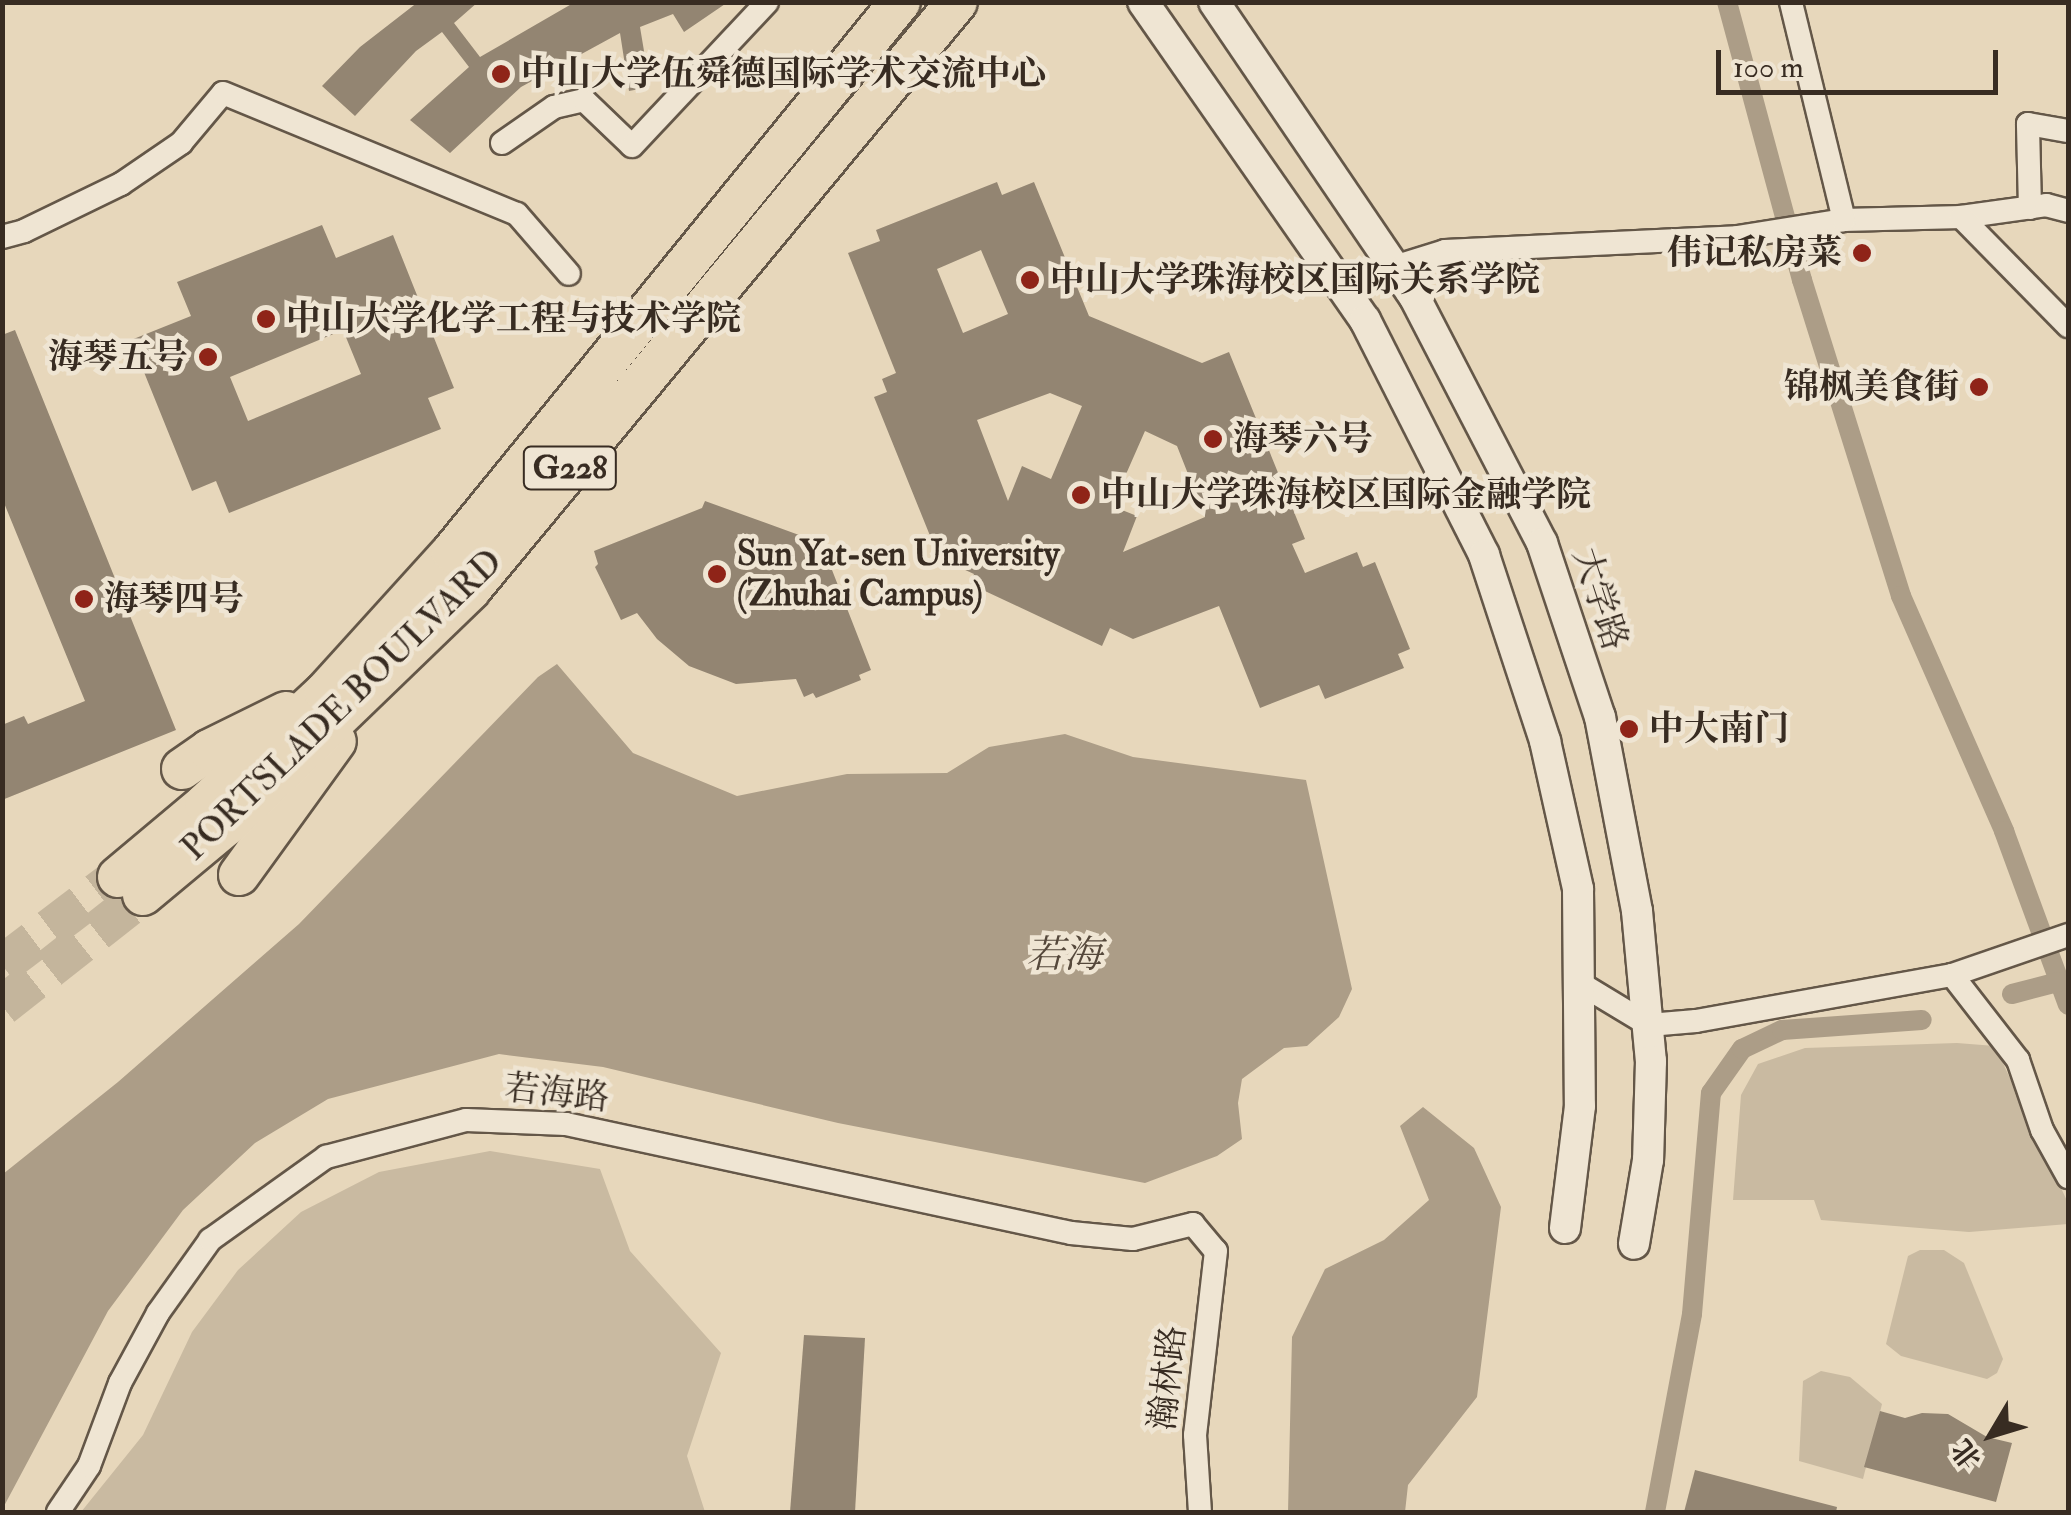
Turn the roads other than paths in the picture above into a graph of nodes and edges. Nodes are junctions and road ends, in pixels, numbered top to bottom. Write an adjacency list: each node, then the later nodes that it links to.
1 (767, 2): 8 (street)
2 (900, 2): 18 (highway, PORTSLADE BOULVARD / G228)
3 (957, 2): 17 (highway, PORTSLADE BOULVARD / G228)
4 (1143, 2): 23 (street)
5 (1214, 2): 14 (street, 大学路)
6 (1791, 2): 12 (street)
7 (2068, 132): 9 (street)
8 (502, 143)
9 (2030, 208): 10 (street); 11 (street)
10 (2068, 211)
11 (1961, 217): 12 (street); 16 (street)
12 (1844, 220): 14 (street)
13 (2, 237): 15 (street)
14 (1394, 267): 24 (street, 大学路)
15 (569, 274)
16 (2068, 326)
17 (370, 686): 18 (highway, PORTSLADE BOULVARD / G228); 20 (highway)
18 (325, 692): 19 (highway)
19 (182, 769)
20 (239, 876)
21 (2068, 935): 22 (street)
22 (1952, 974): 24 (street); 25 (street)
23 (1580, 984): 24 (street); 26 (street)
24 (1648, 1025): 27 (street, 大学路)
25 (2068, 1178)
26 (1565, 1228)
27 (1634, 1244)
28 (1216, 1251): 29 (street, 若海路); 30 (street, 瀚林路)
29 (58, 1512)
30 (1200, 1512)

